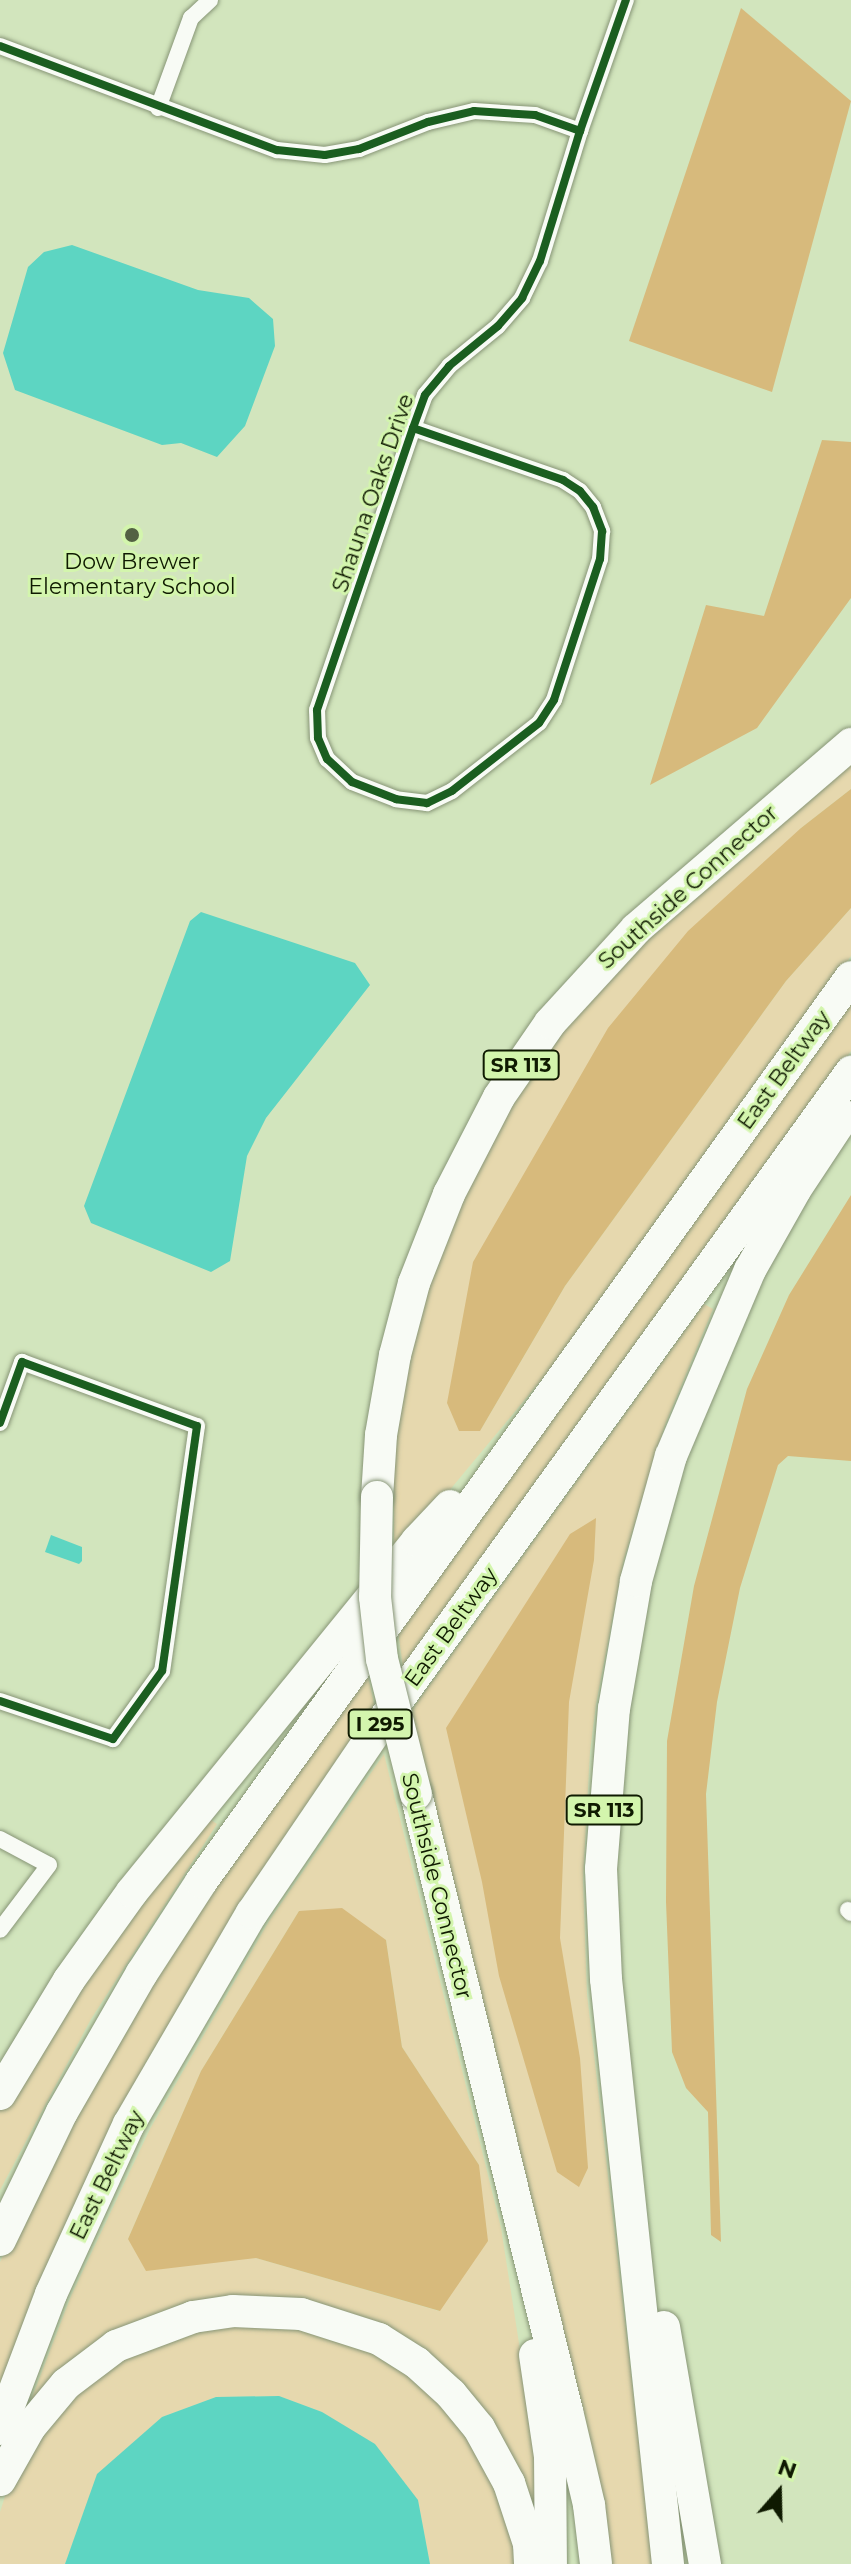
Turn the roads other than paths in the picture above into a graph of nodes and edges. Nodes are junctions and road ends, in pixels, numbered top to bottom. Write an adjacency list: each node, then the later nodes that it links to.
1 (210, 0): 4 (street)
2 (626, 0): 5 (street, Shauna Oaks Drive)
3 (0, 46): 4 (street)
4 (158, 108): 5 (street)
5 (580, 131): 6 (street, Shauna Oaks Drive)
6 (413, 428): 6 (street, Shauna Oaks Drive)
7 (851, 744): 19 (highway, Southside Connector / SR 113, bridge)
8 (851, 977): 11 (highway, East Beltway / I 295)
9 (851, 1072): 20 (highway, East Beltway / I 295)
10 (851, 1105): 16 (highway, SR 113)
11 (544, 1404): 17 (highway); 18 (highway, East Beltway / I 295)
12 (0, 1423): 13 (street)
13 (0, 1701)
14 (0, 1839): 15 (street)
15 (0, 1930)
16 (615, 2067): 25 (highway, SR 113); 26 (highway)
17 (0, 2094)
18 (0, 2240)
19 (532, 2272): 23 (highway); 24 (highway, Southside Connector / SR 113)
20 (0, 2429)
21 (0, 2480): 22 (highway)
22 (530, 2564)
23 (551, 2564)
24 (596, 2564)
25 (668, 2564)
26 (705, 2564)

